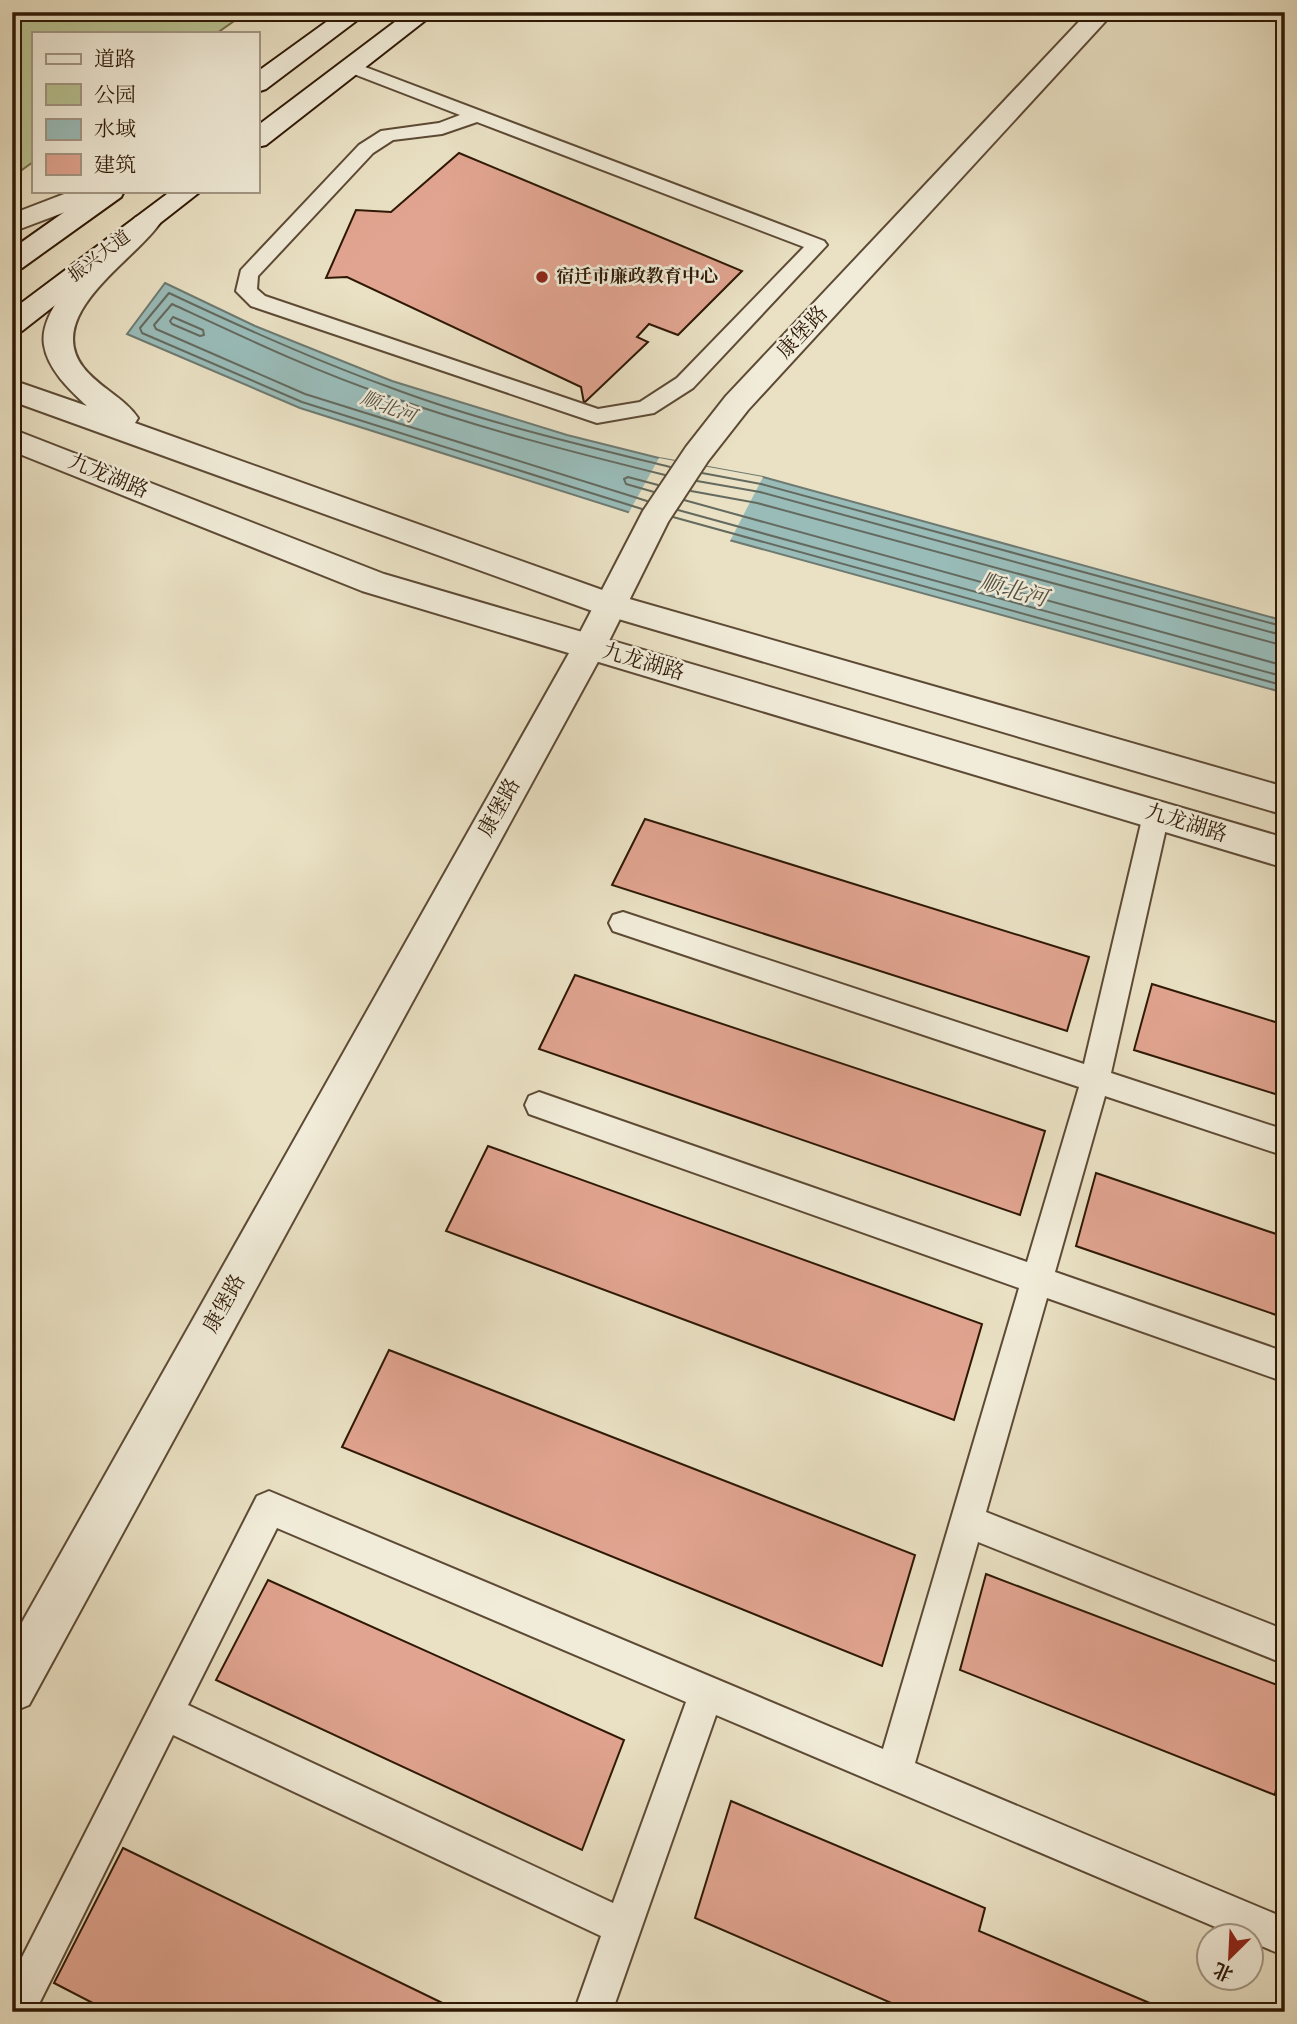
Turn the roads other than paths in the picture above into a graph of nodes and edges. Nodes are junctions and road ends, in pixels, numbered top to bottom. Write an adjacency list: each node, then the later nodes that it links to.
1 (356, 12): 5 (street)
2 (424, 12): 4 (street)
3 (1102, 12): 20 (street, 康堡路)
4 (352, 67): 6 (lane); 7 (street)
5 (259, 84)
6 (475, 116): 6 (lane)
7 (259, 137)
8 (92, 192): 12 (street)
9 (110, 192): 13 (street)
10 (187, 192): 11 (street, 振兴大道)
11 (149, 221): 14 (street, 振兴大道); 17 (street)
12 (12, 224)
13 (12, 262)
14 (12, 324)
15 (12, 390): 17 (street)
16 (12, 439): 19 (street, 九龙湖路)
17 (159, 443): 20 (street)
18 (12, 455): 19 (street)
19 (72, 463): 21 (street, 九龙湖路)
20 (610, 605): 21 (street, 康堡路); 22 (street)
21 (589, 647): 23 (street, 九龙湖路); 33 (street, 康堡路)
22 (1285, 801)
23 (1156, 815): 24 (street, 九龙湖路); 26 (lane)
24 (1285, 853)
25 (623, 923): 26 (lane)
26 (1095, 1080): 28 (lane); 29 (lane)
27 (539, 1105): 29 (lane)
28 (1285, 1143)
29 (1037, 1280): 30 (lane); 31 (lane)
30 (1285, 1367)
31 (967, 1521): 32 (lane); 36 (lane)
32 (1285, 1647)
33 (12, 1688)
34 (706, 1694): 35 (lane); 36 (lane); 37 (lane)
35 (166, 1713): 37 (lane); 39 (lane)
36 (894, 1773): 38 (lane)
37 (623, 1927): 40 (lane)
38 (1285, 1937)
39 (15, 2012)
40 (593, 2012)

